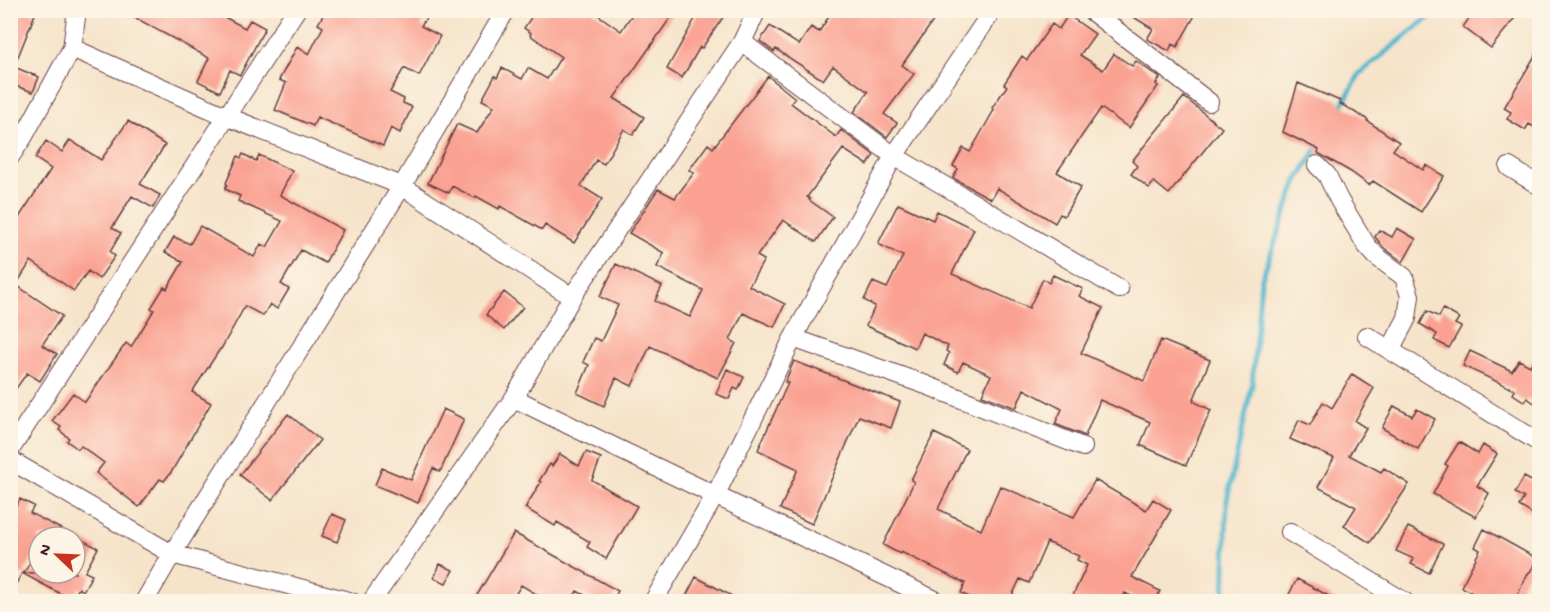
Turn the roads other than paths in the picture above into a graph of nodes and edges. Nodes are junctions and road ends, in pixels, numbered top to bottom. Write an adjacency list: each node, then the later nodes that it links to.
1 (77, 10): 8 (street)
2 (296, 10): 10 (street)
3 (506, 10): 15 (street)
4 (757, 10): 7 (street)
5 (993, 10): 11 (street)
6 (1090, 10): 9 (street)
7 (742, 42): 11 (street); 18 (street)
8 (72, 48): 10 (street); 12 (street)
9 (1209, 102)
10 (228, 117): 15 (street); 25 (street)
11 (894, 156): 17 (street); 20 (street)
12 (10, 157)
13 (1317, 165): 21 (street)
14 (1509, 167): 16 (street)
15 (402, 186): 18 (street); 29 (street)
16 (1539, 186)
17 (1119, 289)
18 (572, 297): 22 (street)
19 (1367, 336): 21 (street)
20 (793, 338): 24 (street); 27 (street)
21 (1390, 350): 23 (street)
22 (514, 398): 27 (street); 32 (street)
23 (1539, 443)
24 (1083, 447)
25 (10, 450)
26 (10, 460): 29 (street)
27 (716, 494): 33 (street); 34 (street)
28 (1290, 532): 35 (street)
29 (172, 554): 30 (street); 31 (street)
30 (144, 602)
31 (352, 602)
32 (371, 602)
33 (653, 602)
34 (939, 602)
35 (1405, 602)

